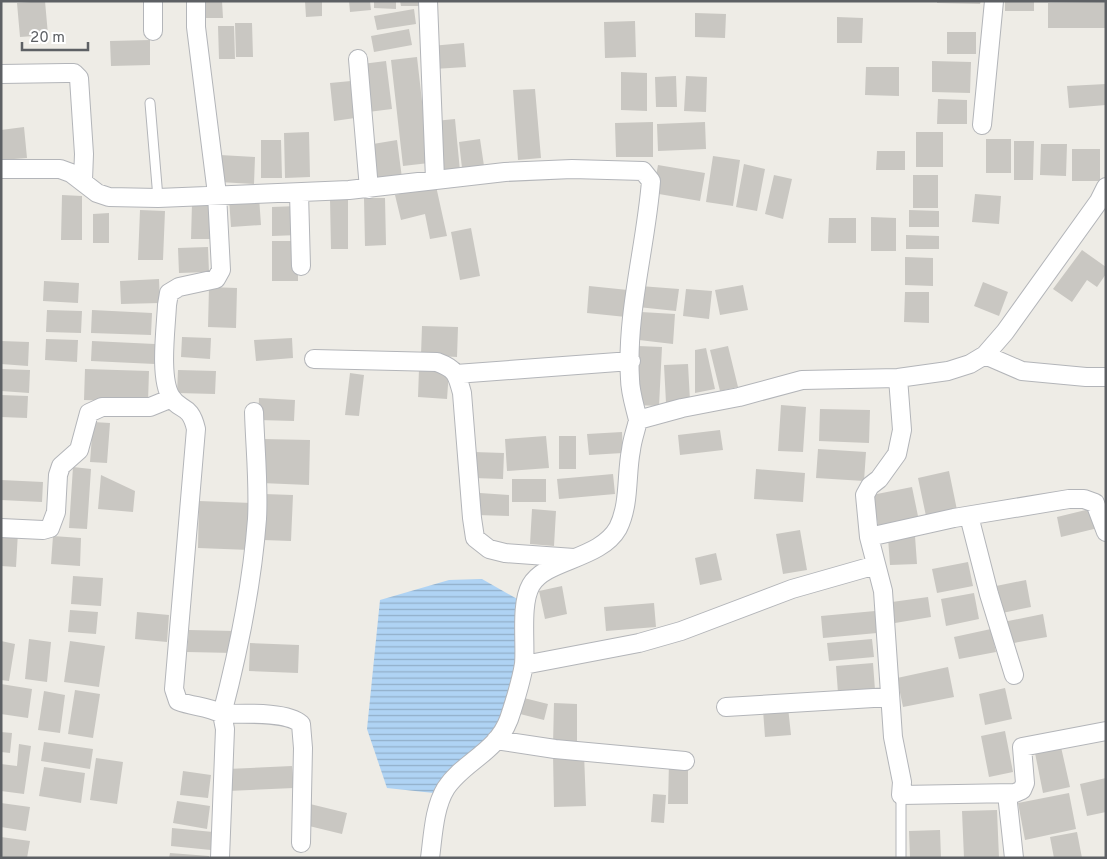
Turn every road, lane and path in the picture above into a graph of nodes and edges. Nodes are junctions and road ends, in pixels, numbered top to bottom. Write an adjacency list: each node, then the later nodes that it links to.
1 (153, 1): 5 (street)
2 (196, 1): 16 (street)
3 (428, 1): 11 (street)
4 (994, 1): 9 (street)
5 (153, 31)
6 (358, 60): 14 (street)
7 (1, 74): 12 (street)
8 (150, 103): 17 (lane)
9 (982, 125)
10 (1, 170): 12 (street)
11 (435, 179): 14 (street); 21 (street)
12 (83, 180): 17 (street)
13 (1106, 187): 19 (street)
14 (369, 189): 15 (street)
15 (299, 193): 16 (street); 18 (street)
16 (217, 194): 17 (street); 25 (street)
17 (158, 198)
18 (301, 266)
19 (985, 355): 23 (street); 24 (street)
20 (314, 358): 22 (street)
21 (631, 361): 22 (street); 27 (street)
22 (456, 374): 32 (street)
23 (1106, 377)
24 (898, 378): 27 (street); 31 (street)
25 (172, 398): 29 (street); 38 (street)
26 (254, 412): 38 (street)
27 (638, 420): 32 (street)
28 (969, 516): 30 (street); 31 (street); 35 (street)
29 (1, 528)
30 (1106, 532)
31 (869, 537): 33 (street)
32 (577, 558): 34 (street)
33 (876, 566): 34 (street); 36 (street)
34 (524, 664): 40 (street)
35 (1014, 675)
36 (890, 697): 37 (street); 43 (street)
37 (726, 707)
38 (222, 714): 44 (street); 45 (street)
39 (1106, 731): 42 (street)
40 (496, 740): 41 (street); 46 (street)
41 (685, 762)
42 (1007, 794): 43 (street); 48 (street)
43 (901, 795): 47 (lane)
44 (301, 843)
45 (220, 858)
46 (430, 858)
47 (902, 858)
48 (1014, 858)

